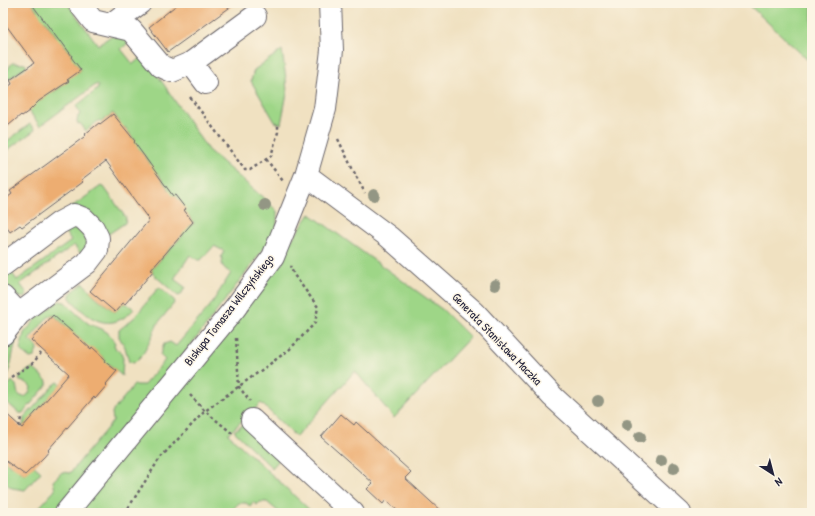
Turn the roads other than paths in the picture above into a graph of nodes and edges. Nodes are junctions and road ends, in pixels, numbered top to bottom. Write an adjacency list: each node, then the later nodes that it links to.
1 (79, 3): 5 (street)
2 (140, 3): 5 (street)
3 (330, 3): 8 (street, Biskupa Tomasza Wilczyńskiego)
4 (255, 16): 6 (street)
5 (110, 25): 6 (street)
6 (191, 63): 7 (street)
7 (206, 83)
8 (314, 181): 14 (street, Biskupa Tomasza Wilczyńskiego); 16 (street, Generała Stanisława Maczka)
9 (3, 265): 11 (street)
10 (3, 297): 11 (street)
11 (19, 314): 12 (street)
12 (3, 334)
13 (252, 412): 15 (street)
14 (66, 513)
15 (352, 513)
16 (680, 513)

